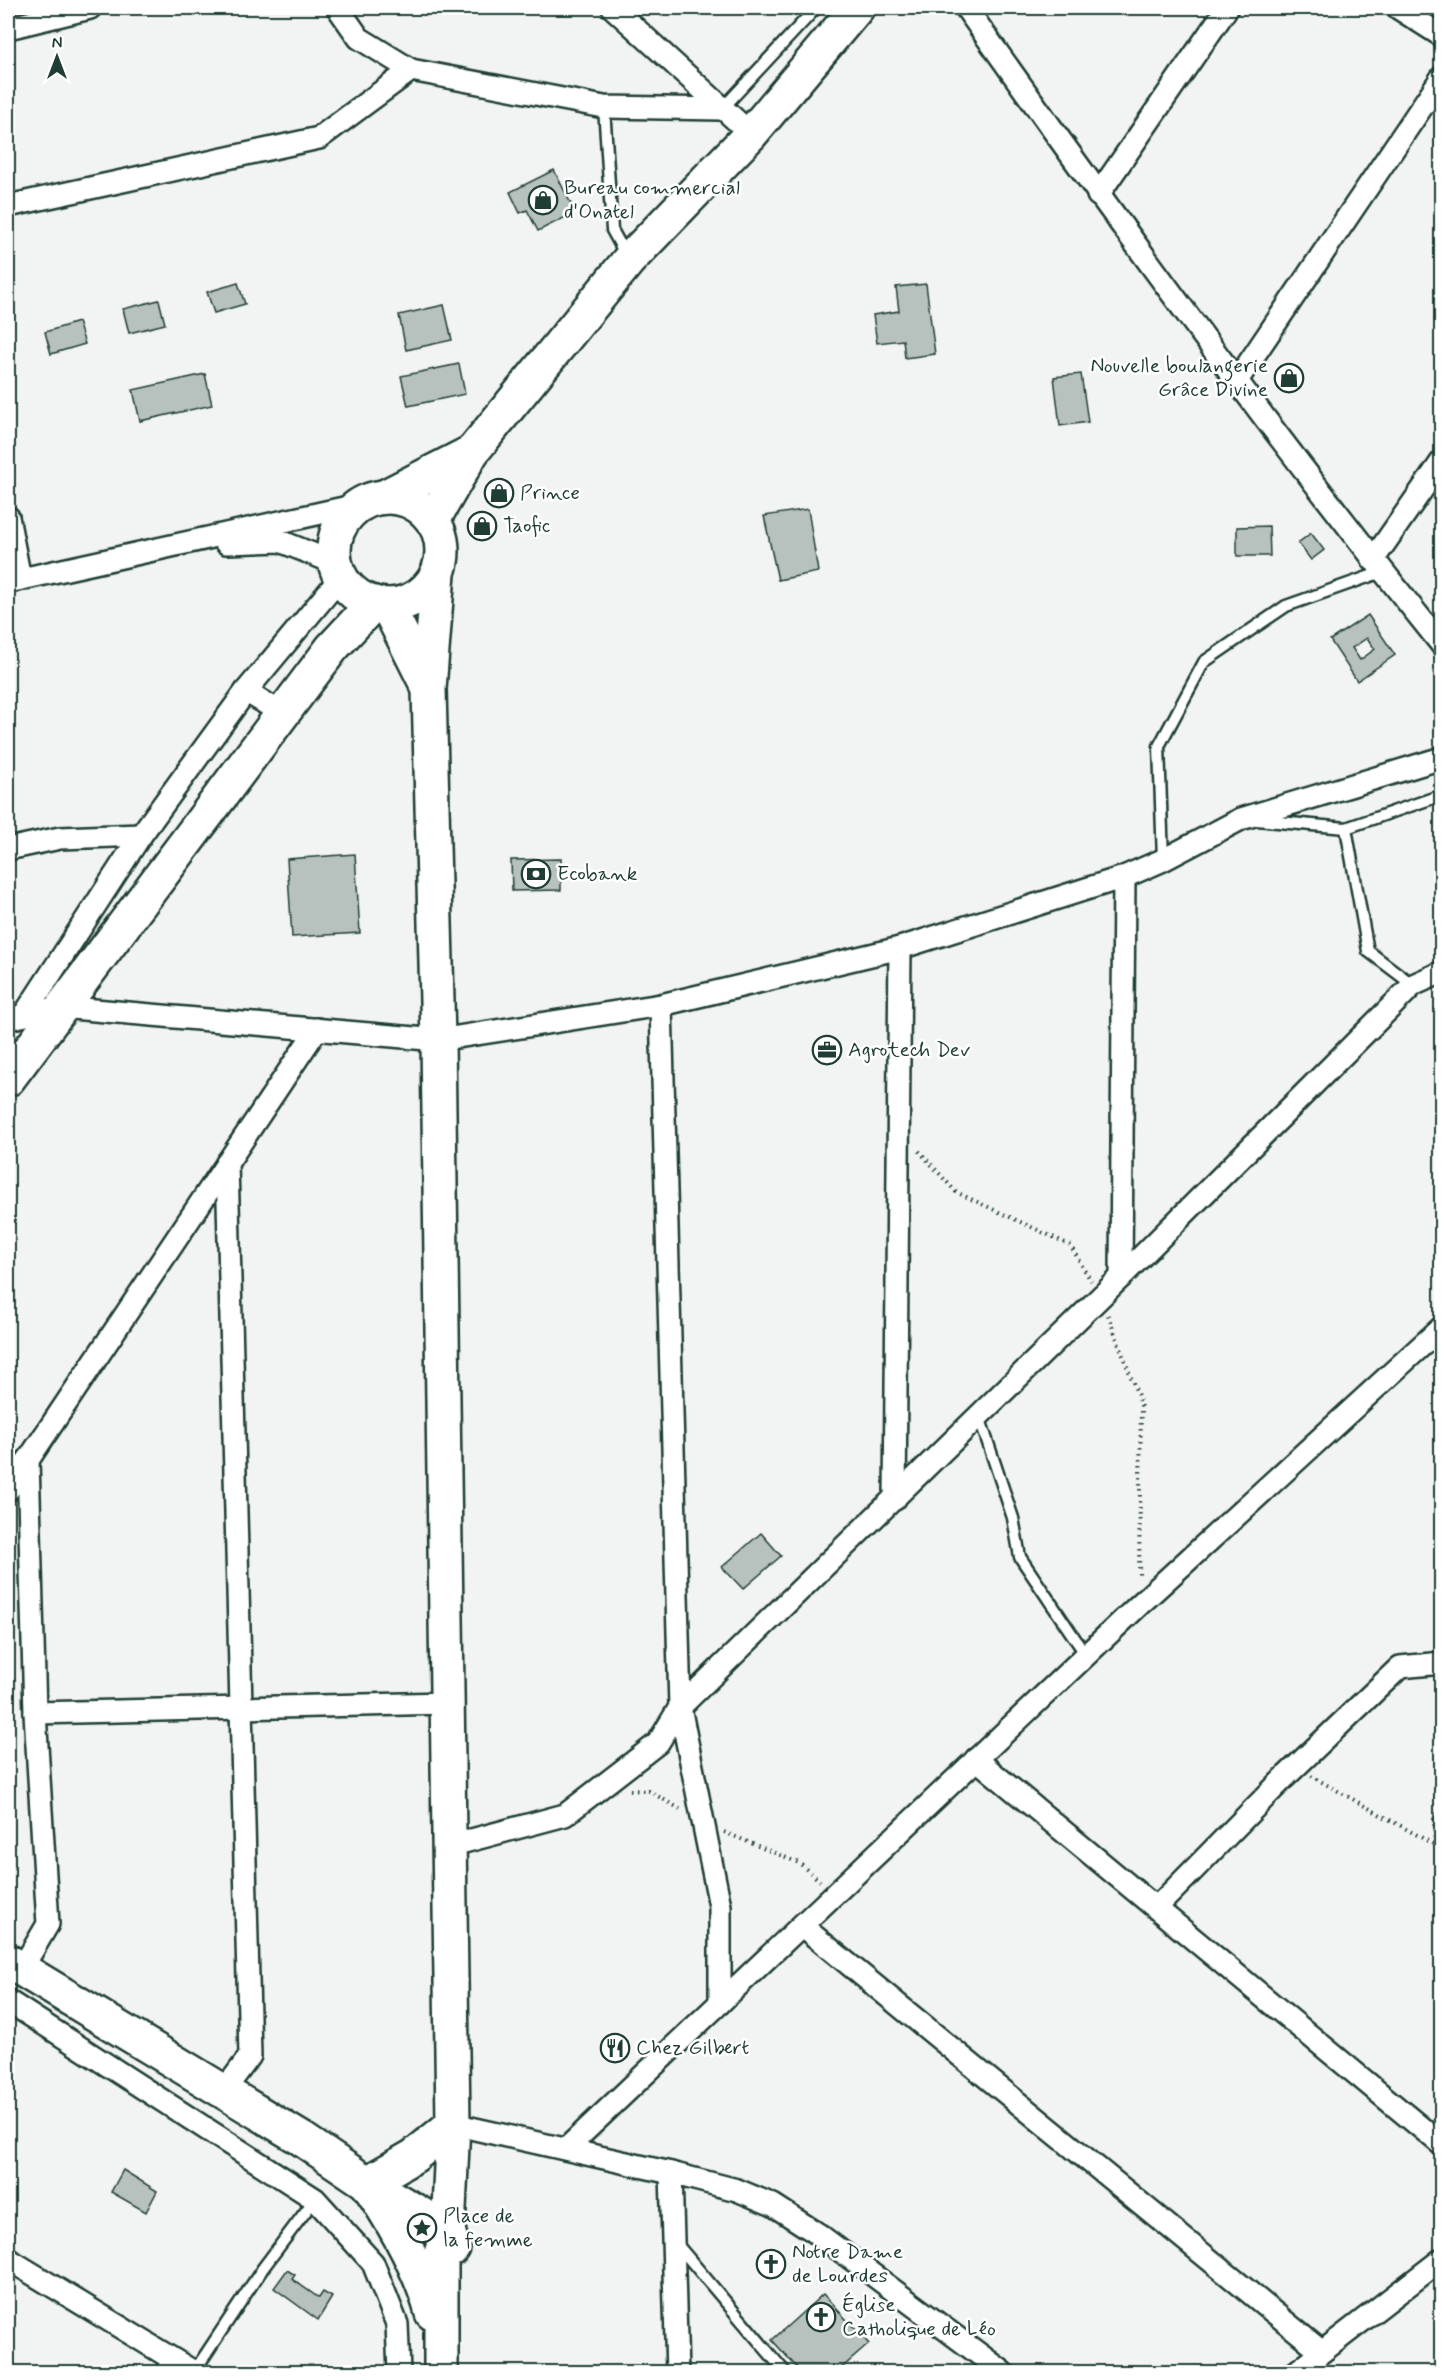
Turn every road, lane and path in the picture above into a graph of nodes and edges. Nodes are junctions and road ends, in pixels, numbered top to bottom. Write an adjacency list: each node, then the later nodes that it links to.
1 (90, 8): 9 (street)
2 (338, 8): 11 (street)
3 (613, 8): 14 (street)
4 (816, 8): 14 (lane)
5 (856, 8): 15 (main road)
6 (966, 8): 16 (street)
7 (1227, 8): 16 (street)
8 (1398, 8): 10 (street)
9 (8, 28)
10 (1442, 36)
11 (411, 70): 13 (street); 17 (street)
12 (1442, 77): 19 (street)
13 (604, 107): 14 (street); 18 (lane)
14 (722, 109): 15 (street)
15 (751, 134): 18 (main road)
16 (1098, 195): 19 (street)
17 (8, 206)
18 (629, 260): 20 (main road)
19 (1236, 382): 26 (street)
20 (472, 452): 22 (main road); 24 (main road)
21 (1442, 461): 26 (street)
22 (373, 500): 24 (main road); 25 (street); 27 (main road)
23 (8, 517): 29 (street)
24 (433, 520): 28 (main road)
25 (171, 545): 27 (street); 29 (street)
26 (1378, 566): 31 (street); 42 (lane)
27 (338, 570): 30 (main road); 32 (main road); 34 (street)
28 (438, 573): 30 (main road); 33 (main road)
29 (14, 580)
30 (380, 604): 32 (main road); 33 (main road)
31 (1442, 645)
32 (333, 648): 35 (main road)
33 (429, 689): 51 (main road)
34 (246, 691): 35 (street); 40 (street)
35 (284, 715): 48 (main road)
36 (1442, 758): 38 (street)
37 (1442, 795): 39 (lane)
38 (1241, 819): 39 (lane); 42 (street)
39 (1346, 828): 46 (lane)
40 (141, 835): 41 (street); 49 (street)
41 (8, 849)
42 (1163, 860): 43 (street)
43 (1125, 877): 44 (street); 54 (street)
44 (900, 948): 47 (street); 59 (street)
45 (1442, 972): 46 (street)
46 (1413, 985): 54 (street)
47 (661, 1005): 51 (street); 64 (street)
48 (60, 1007): 49 (street); 50 (street); 52 (main road)
49 (16, 1017)
50 (317, 1029): 51 (street); 53 (street)
51 (438, 1040): 62 (main road)
52 (8, 1079)
53 (227, 1163): 57 (street); 63 (street)
54 (1121, 1277): 56 (street)
55 (1442, 1327): 60 (street)
56 (979, 1416): 59 (street); 60 (lane)
57 (28, 1460): 58 (street); 65 (street)
58 (8, 1490)
59 (895, 1499): 64 (street)
60 (1086, 1655): 66 (street)
61 (1442, 1663): 67 (street)
62 (447, 1703): 63 (street); 70 (main road)
63 (241, 1707): 65 (street); 77 (street)
64 (680, 1707): 70 (street); 76 (street)
65 (35, 1713): 74 (street)
66 (976, 1759): 72 (street); 73 (street)
67 (1284, 1778): 69 (path); 72 (street)
68 (1442, 1803): 69 (path)
69 (1435, 1845): 71 (path)
70 (448, 1846): 78 (main road)
71 (1442, 1852)
72 (1157, 1907): 79 (street)
73 (802, 1926): 76 (street); 88 (street)
74 (14, 1965): 77 (main road)
75 (8, 2001): 83 (street)
76 (720, 2003): 80 (street)
77 (223, 2092): 82 (main road)
78 (453, 2124): 80 (street); 82 (main road); 84 (main road)
79 (1442, 2145)
80 (566, 2149): 81 (street)
81 (671, 2173): 85 (street); 95 (street)
82 (368, 2183): 84 (main road); 90 (main road)
83 (315, 2199): 91 (lane); 92 (street)
84 (448, 2230): 90 (main road)
85 (673, 2240): 93 (street); 94 (lane)
86 (8, 2259): 89 (street)
87 (1442, 2259): 88 (street)
88 (1321, 2351): 96 (street)
89 (165, 2365): 91 (street)
90 (446, 2366)
91 (194, 2373)
92 (399, 2373)
93 (676, 2373)
94 (785, 2373)
95 (1003, 2373)
96 (1296, 2373)

